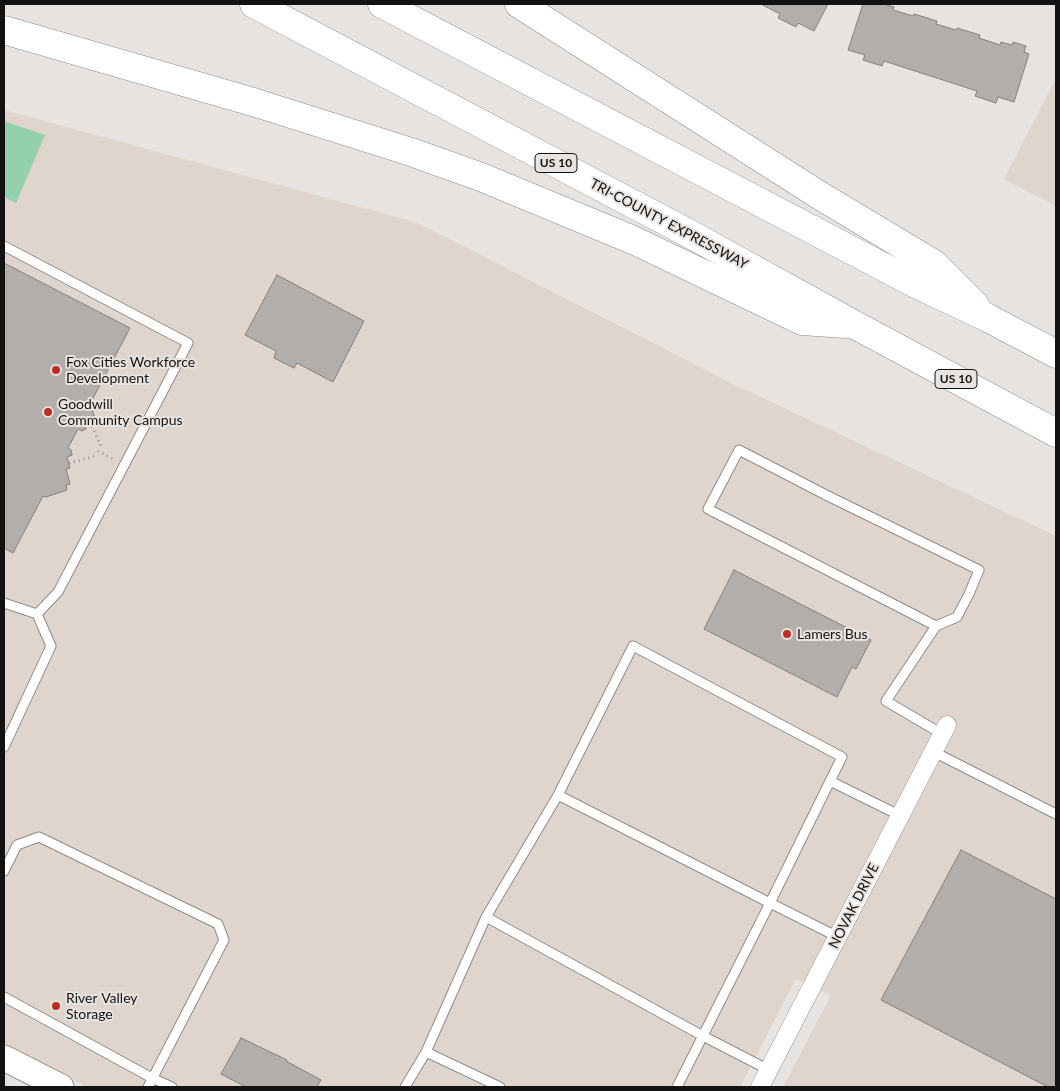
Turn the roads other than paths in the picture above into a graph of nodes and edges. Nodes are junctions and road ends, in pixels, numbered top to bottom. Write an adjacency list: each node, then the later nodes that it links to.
1 (254, 4): 7 (highway, TRI-COUNTY EXPRESSWAY / US 10)
2 (382, 4): 6 (highway)
3 (519, 4): 6 (highway)
4 (4, 30): 7 (highway)
5 (4, 246): 11 (lane)
6 (988, 318): 8 (highway)
7 (855, 325): 9 (highway, TRI-COUNTY EXPRESSWAY / US 10)
8 (1056, 354)
9 (1056, 433)
10 (4, 603): 11 (lane)
11 (37, 614): 14 (lane)
12 (936, 626): 12 (lane); 13 (lane)
13 (945, 730): 15 (street, NOVAK DRIVE)
14 (4, 747)
15 (934, 752): 18 (lane); 19 (street, NOVAK DRIVE)
16 (830, 781): 17 (lane); 19 (lane); 21 (lane)
17 (558, 795): 21 (lane); 22 (lane)
18 (1056, 814)
19 (900, 816): 23 (street, NOVAK DRIVE)
20 (4, 871): 29 (lane)
21 (770, 903): 23 (lane); 25 (lane)
22 (486, 917): 25 (lane); 26 (lane)
23 (838, 937): 28 (street, NOVAK DRIVE)
24 (4, 997): 29 (lane)
25 (702, 1036): 28 (lane); 35 (lane)
26 (426, 1052): 33 (lane); 34 (lane)
27 (4, 1058): 30 (main road)
28 (769, 1070): 36 (street, NOVAK DRIVE)
29 (152, 1078): 31 (lane); 32 (lane)
30 (61, 1087)
31 (148, 1087)
32 (172, 1087)
33 (405, 1087)
34 (500, 1087)
35 (677, 1087)
36 (760, 1087)

